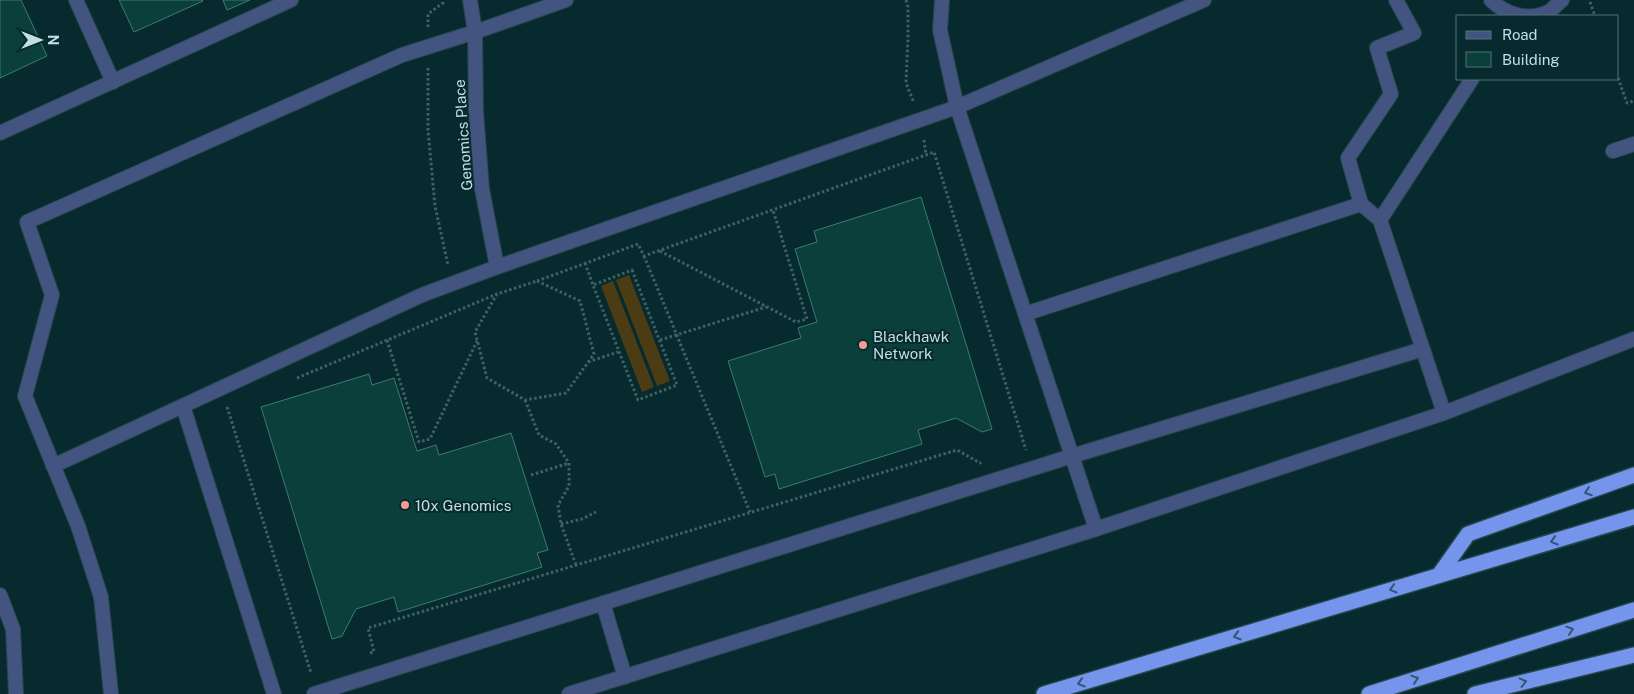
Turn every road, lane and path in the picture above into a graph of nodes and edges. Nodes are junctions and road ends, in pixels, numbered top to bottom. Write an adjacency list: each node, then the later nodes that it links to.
1 (76, 0): 20 (street)
2 (291, 0): 20 (street)
3 (442, 0): 17 (path)
4 (470, 0): 16 (street, Genomics Place)
5 (566, 0): 16 (street)
6 (906, 0): 23 (path)
7 (942, 0): 22 (street)
8 (1204, 0): 22 (street)
9 (1396, 0): 28 (street)
10 (1491, 0): 13 (street)
11 (1562, 0): 14 (street)
12 (1590, 2): 15 (path)
13 (1506, 14)
14 (1537, 15)
15 (1595, 15)
16 (475, 32): 17 (street); 34 (street, Genomics Place)
17 (428, 47): 36 (path); 59 (street)
18 (1471, 80): 30 (street)
19 (1619, 80): 21 (path)
20 (113, 82): 24 (street)
21 (1634, 101)
22 (957, 107): 23 (street); 41 (street)
23 (920, 120): 27 (path); 34 (street)
24 (0, 133)
25 (1634, 144): 26 (street)
26 (1613, 151)
27 (926, 155): 29 (path); 55 (path)
28 (1360, 204): 30 (street); 41 (street)
29 (773, 210): 31 (path); 39 (path)
30 (1380, 220): 47 (street)
31 (659, 251): 32 (path); 39 (path)
32 (644, 256): 33 (path); 42 (path)
33 (585, 263): 35 (path); 37 (path)
34 (498, 268): 36 (street)
35 (537, 280): 38 (path); 49 (path)
36 (453, 284): 40 (path); 53 (street)
37 (593, 285): 46 (path); 48 (path)
38 (497, 294): 40 (path); 45 (path)
39 (766, 307): 42 (path)
40 (460, 310): 44 (path)
41 (1025, 314): 56 (street)
42 (677, 335): 46 (path); 63 (path)
43 (1634, 338): 54 (street)
44 (387, 340): 45 (path); 50 (path)
45 (478, 340): 51 (path)
46 (660, 340): 48 (path)
47 (1423, 349): 54 (street); 56 (street)
48 (618, 352): 49 (path)
49 (587, 362): 51 (path)
50 (289, 381)
51 (525, 400): 58 (path)
52 (235, 404): 74 (path)
53 (183, 406): 59 (street); 78 (street)
54 (1444, 413): 66 (street)
55 (1018, 452)
56 (1072, 456): 66 (street); 70 (street)
57 (989, 460): 63 (path)
58 (569, 463): 60 (path); 65 (path)
59 (53, 466): 77 (street)
60 (531, 475)
61 (1634, 476): 68 (highway, one-way to 68)
62 (596, 512): 65 (path)
63 (750, 512): 67 (path)
64 (1634, 517): 68 (highway, one-way to 68)
65 (561, 524): 67 (path)
66 (1096, 529): 75 (street)
67 (576, 565): 72 (path)
68 (1440, 575): 81 (highway, one-way to 81)
69 (0, 595): 76 (street)
70 (603, 604): 75 (street); 79 (street)
71 (1634, 610): 82 (highway, one-way to 71)
72 (365, 655)
73 (1634, 655): 83 (highway, one-way to 73)
74 (320, 670)
75 (625, 676): 80 (street)
76 (16, 694)
77 (111, 694)
78 (274, 694)
79 (314, 694)
80 (569, 694)
81 (1044, 694)
82 (1369, 694)
83 (1476, 694)

